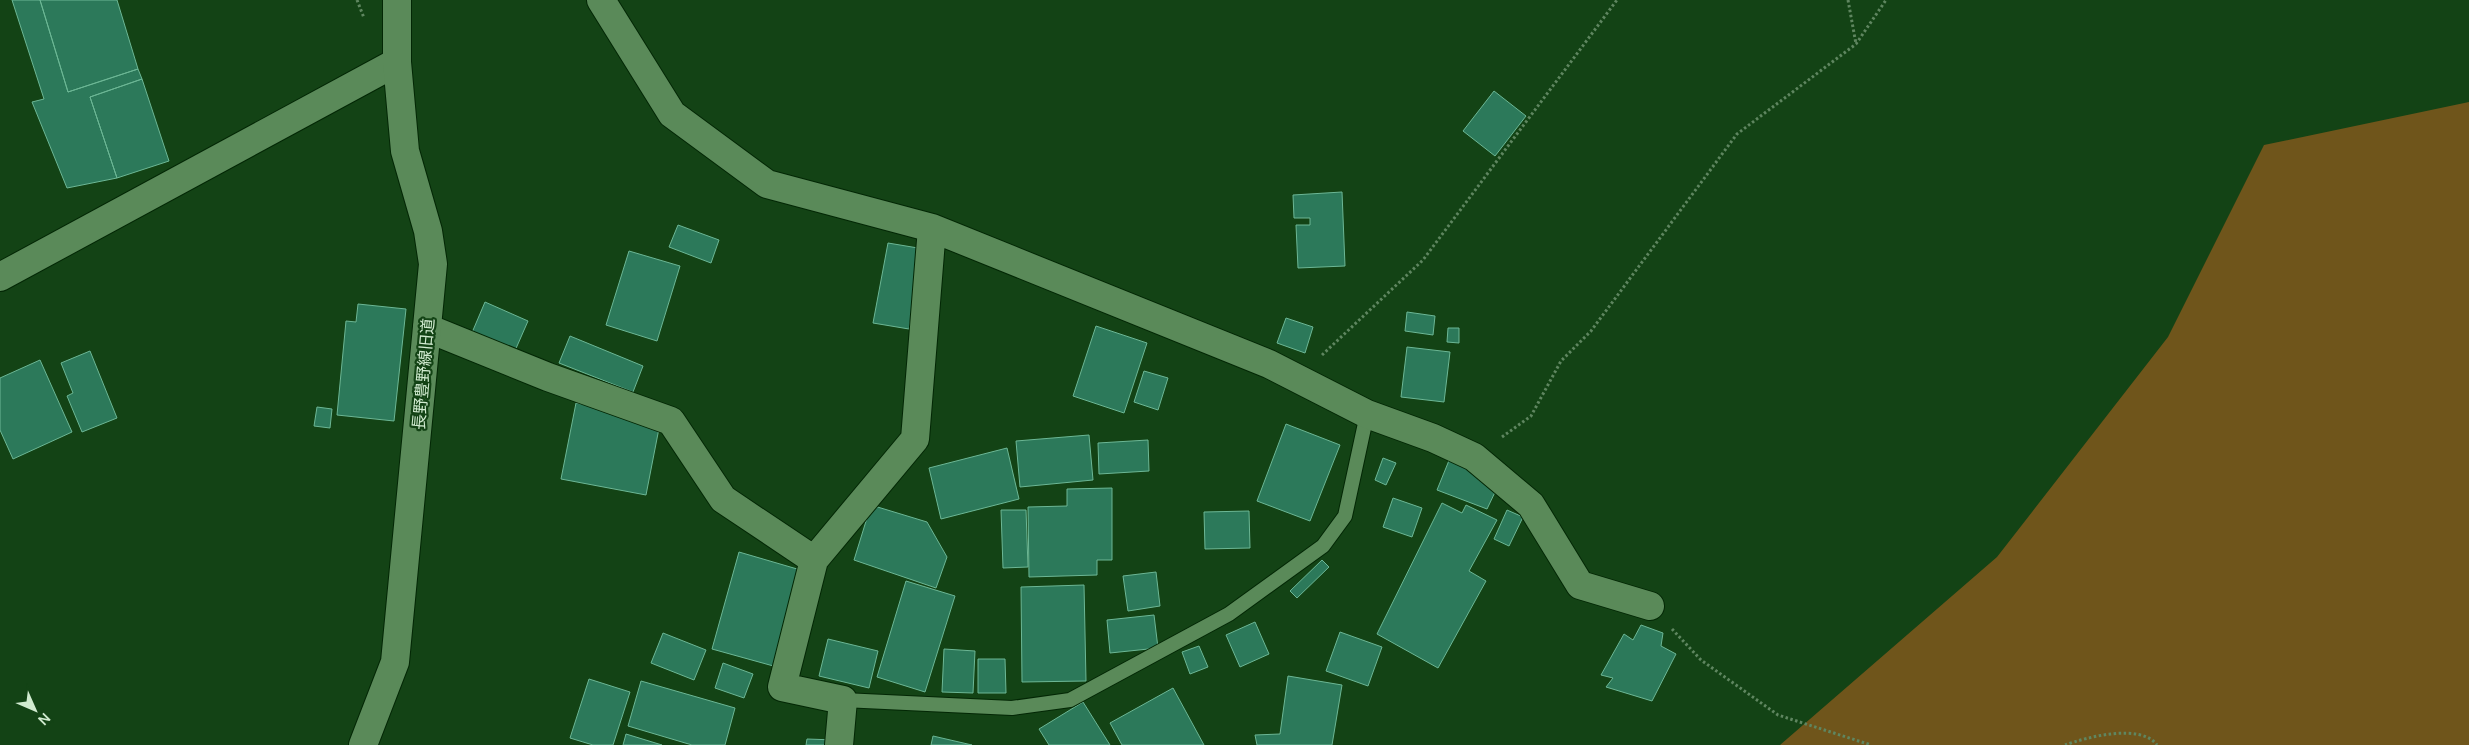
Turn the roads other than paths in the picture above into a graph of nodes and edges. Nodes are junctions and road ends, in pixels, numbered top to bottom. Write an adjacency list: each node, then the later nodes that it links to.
1 (397, 0): 3 (street, 長野豊野線旧道)
2 (601, 0): 4 (street)
3 (397, 62): 5 (street); 6 (street, 長野豊野線旧道)
4 (932, 228): 7 (street); 8 (street)
5 (0, 277)
6 (427, 328): 8 (street); 11 (street, 長野豊野線旧道)
7 (1367, 414): 9 (street); 10 (lane)
8 (814, 560): 10 (street)
9 (1650, 606)
10 (843, 700): 12 (street)
11 (363, 745)
12 (839, 745)

